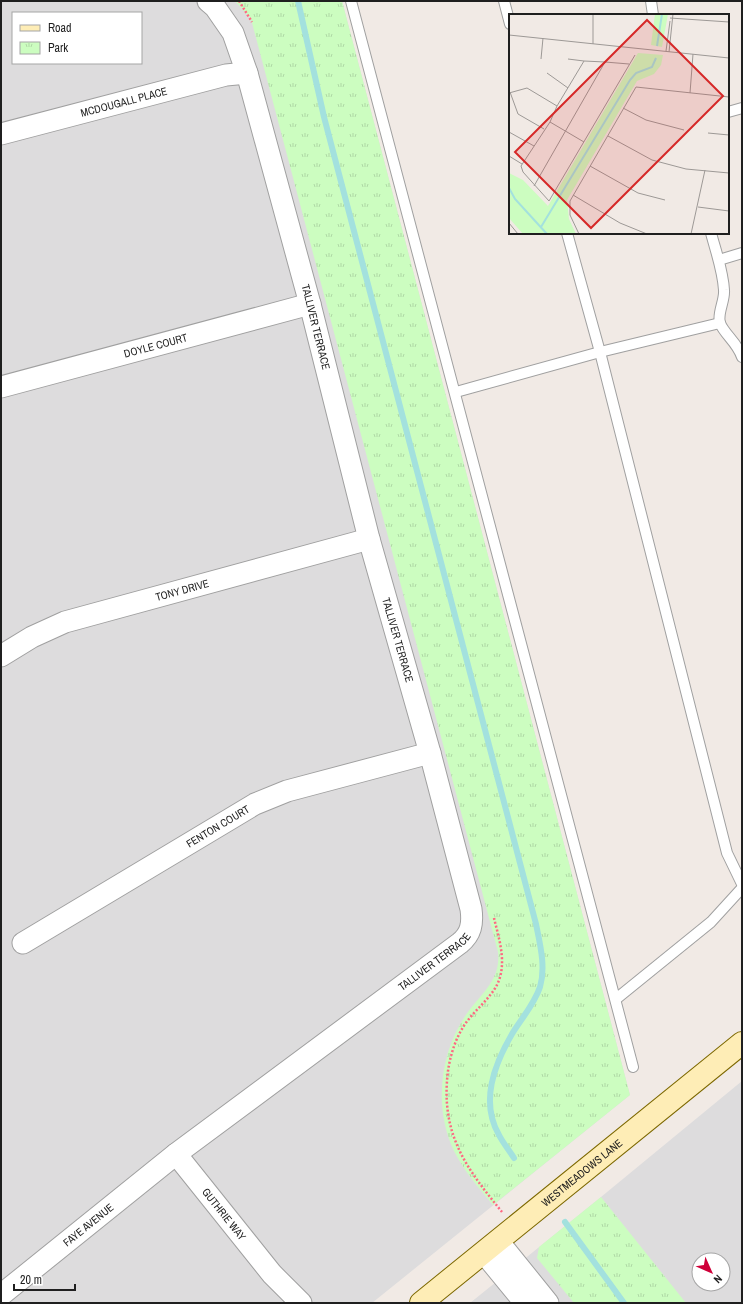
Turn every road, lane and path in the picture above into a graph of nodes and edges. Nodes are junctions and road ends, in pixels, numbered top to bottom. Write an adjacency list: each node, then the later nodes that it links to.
1 (208, 1): 7 (street, TALLIVER TERRACE)
2 (351, 1): 20 (lane)
3 (504, 1): 6 (lane)
4 (651, 1): 5 (lane)
5 (653, 14)
6 (509, 20)
7 (247, 73): 10 (street, MCDOUGALL PLACE); 15 (street, TALLIVER TERRACE)
8 (742, 108): 9 (lane)
9 (729, 112)
10 (1, 134)
11 (567, 234): 17 (lane)
12 (711, 234): 14 (lane)
13 (742, 253): 14 (lane)
14 (719, 260): 16 (lane)
15 (310, 304): 19 (street, DOYLE COURT); 21 (street, TALLIVER TERRACE)
16 (720, 323): 17 (lane); 18 (lane)
17 (600, 352): 20 (lane); 24 (lane)
18 (742, 357)
19 (1, 387)
20 (456, 392): 28 (lane)
21 (369, 539): 22 (street, TONY DRIVE); 23 (street, TALLIVER TERRACE)
22 (1, 656)
23 (430, 753): 27 (street, FENTON COURT); 31 (street, TALLIVER TERRACE)
24 (742, 884)
25 (742, 888): 28 (lane)
26 (493, 914): 32 (path)
27 (23, 943)
28 (616, 999): 30 (lane)
29 (742, 1043): 32 (street, WESTMEADOWS LANE)
30 (633, 1067)
31 (176, 1154): 34 (street, GUTHRIE WAY); 35 (street, FAYE AVENUE)
32 (515, 1227): 33 (street, WESTMEADOWS LANE)
33 (491, 1247): 38 (street, WESTMEADOWS LANE); 39 (street); 40 (street)
34 (272, 1274): 36 (street, GUTHRIE WAY); 37 (street, GUTHRIE WAY)
35 (1, 1295)
36 (291, 1303)
37 (301, 1303)
38 (421, 1303)
39 (525, 1303)
40 (548, 1303)

